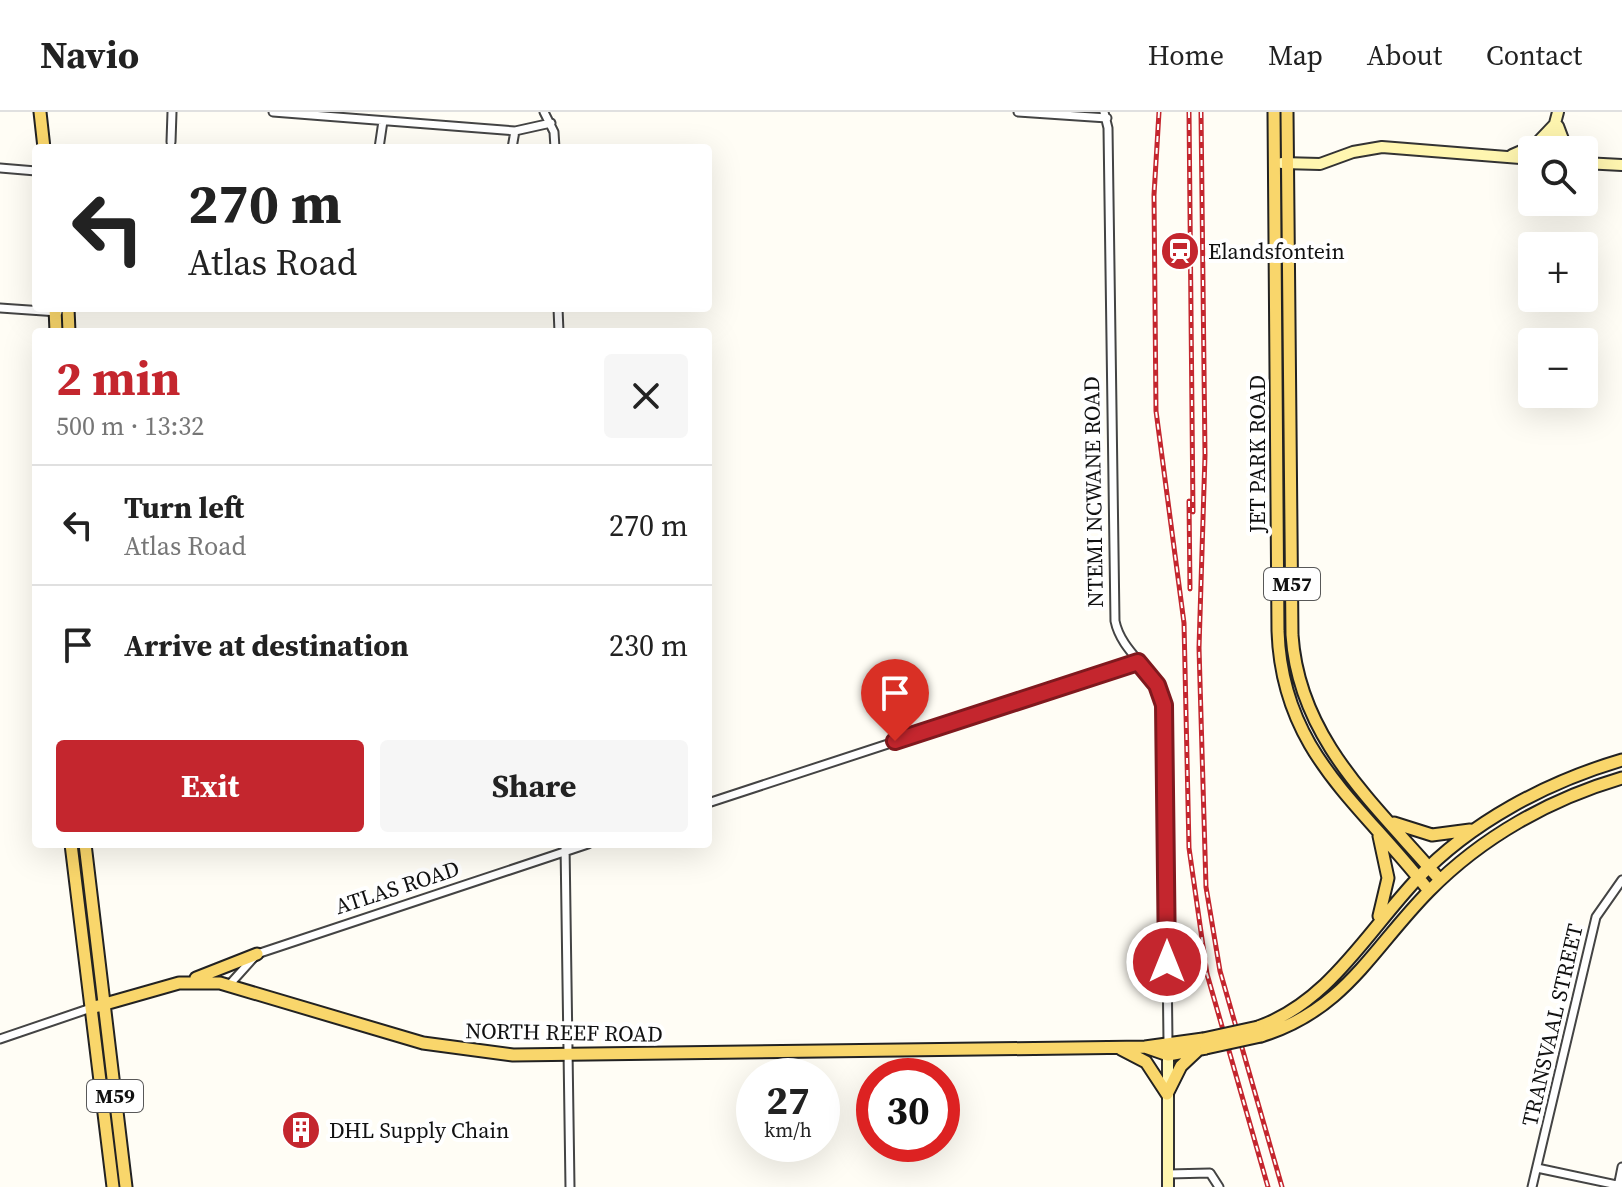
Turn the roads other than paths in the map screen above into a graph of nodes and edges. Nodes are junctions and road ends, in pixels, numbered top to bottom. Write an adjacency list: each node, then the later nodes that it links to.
1 (34, 112): 20 (main road)
2 (40, 112): 21 (main road)
3 (172, 112): 19 (street)
4 (273, 112): 12 (street)
5 (544, 112): 13 (street)
6 (1018, 112): 10 (street)
7 (1274, 112): 27 (main road, JET PARK ROAD / M57)
8 (1287, 112): 28 (main road, JET PARK ROAD / M57)
9 (1560, 112): 14 (street)
10 (1035, 113): 11 (street)
11 (1106, 115): 35 (street, NTEMI NCWANE ROAD)
12 (383, 121): 15 (street); 22 (street)
13 (551, 123): 15 (street); 24 (street)
14 (1556, 125): 16 (street); 17 (street); 18 (street); 25 (street)
15 (515, 131): 23 (street)
16 (1552, 136)
17 (1555, 136)
18 (1561, 136)
19 (171, 142)
20 (37, 144)
21 (44, 144)
22 (380, 144)
23 (513, 144)
24 (554, 144)
25 (1510, 156): 26 (street); 28 (street)
26 (1518, 157)
27 (1275, 163): 28 (street); 40 (main road, JET PARK ROAD / M57)
28 (1289, 163): 39 (main road, JET PARK ROAD / M57)
29 (1598, 164): 30 (street)
30 (1622, 165)
31 (0, 168): 32 (street)
32 (32, 171)
33 (0, 308): 34 (street)
34 (32, 309)
35 (1138, 662): 38 (street); 57 (street, NTEMI NCWANE ROAD)
36 (1622, 760): 41 (main road)
37 (1622, 778): 47 (main road)
38 (712, 802)
39 (1387, 819): 41 (main road); 45 (main road, JET PARK ROAD / M57)
40 (1375, 828): 46 (main road, JET PARK ROAD / M57); 50 (main road)
41 (1477, 828): 45 (main road)
42 (72, 848): 54 (main road, M59)
43 (85, 848): 54 (main road, M59)
44 (565, 848): 51 (street, ATLAS ROAD); 61 (street)
45 (1429, 868): 46 (main road, NORTH REEF ROAD); 47 (main road, JET PARK ROAD / M57)
46 (1419, 878): 49 (main road, JET PARK ROAD / M57); 50 (main road, NORTH REEF ROAD)
47 (1440, 880): 49 (main road, NORTH REEF ROAD)
48 (1622, 880): 67 (street, TRANSVAAL STREET)
49 (1429, 891): 55 (main road, NORTH REEF ROAD)
50 (1376, 924): 55 (main road, NORTH REEF ROAD)
51 (257, 954): 52 (main road); 53 (street, ATLAS ROAD)
52 (188, 981): 53 (main road, NORTH REEF ROAD); 54 (main road, NORTH REEF ROAD)
53 (230, 984): 61 (main road, NORTH REEF ROAD)
54 (97, 1006): 56 (street, NORTH REEF ROAD); 63 (main road, M59); 64 (main road, M59)
55 (1260, 1032): 58 (main road, NORTH REEF ROAD, bridge)
56 (0, 1039)
57 (1168, 1042): 58 (main road, NORTH REEF ROAD); 60 (main road, NORTH REEF ROAD); 62 (street, NTEMI NCWANE ROAD)
58 (1203, 1045): 62 (main road, NORTH REEF ROAD); 65 (main road)
59 (1115, 1047): 60 (main road, NORTH REEF ROAD); 61 (main road, NORTH REEF ROAD); 65 (main road)
60 (1145, 1047): 62 (main road, NORTH REEF ROAD)
61 (569, 1055): 72 (street)
62 (1168, 1055): 65 (street, NTEMI NCWANE ROAD)
63 (112, 1072): 64 (main road); 71 (main road, M59)
64 (99, 1074): 70 (main road, M59)
65 (1167, 1094): 68 (street, NTEMI NCWANE ROAD)
66 (1622, 1167): 69 (street)
67 (1537, 1168): 69 (street); 75 (street, TRANSVAAL STREET)
68 (1168, 1174): 73 (street, NTEMI NCWANE ROAD); 74 (street)
69 (1619, 1186)
70 (113, 1187)
71 (126, 1187)
72 (570, 1187)
73 (1168, 1187)
74 (1219, 1187)
75 (1532, 1187)

